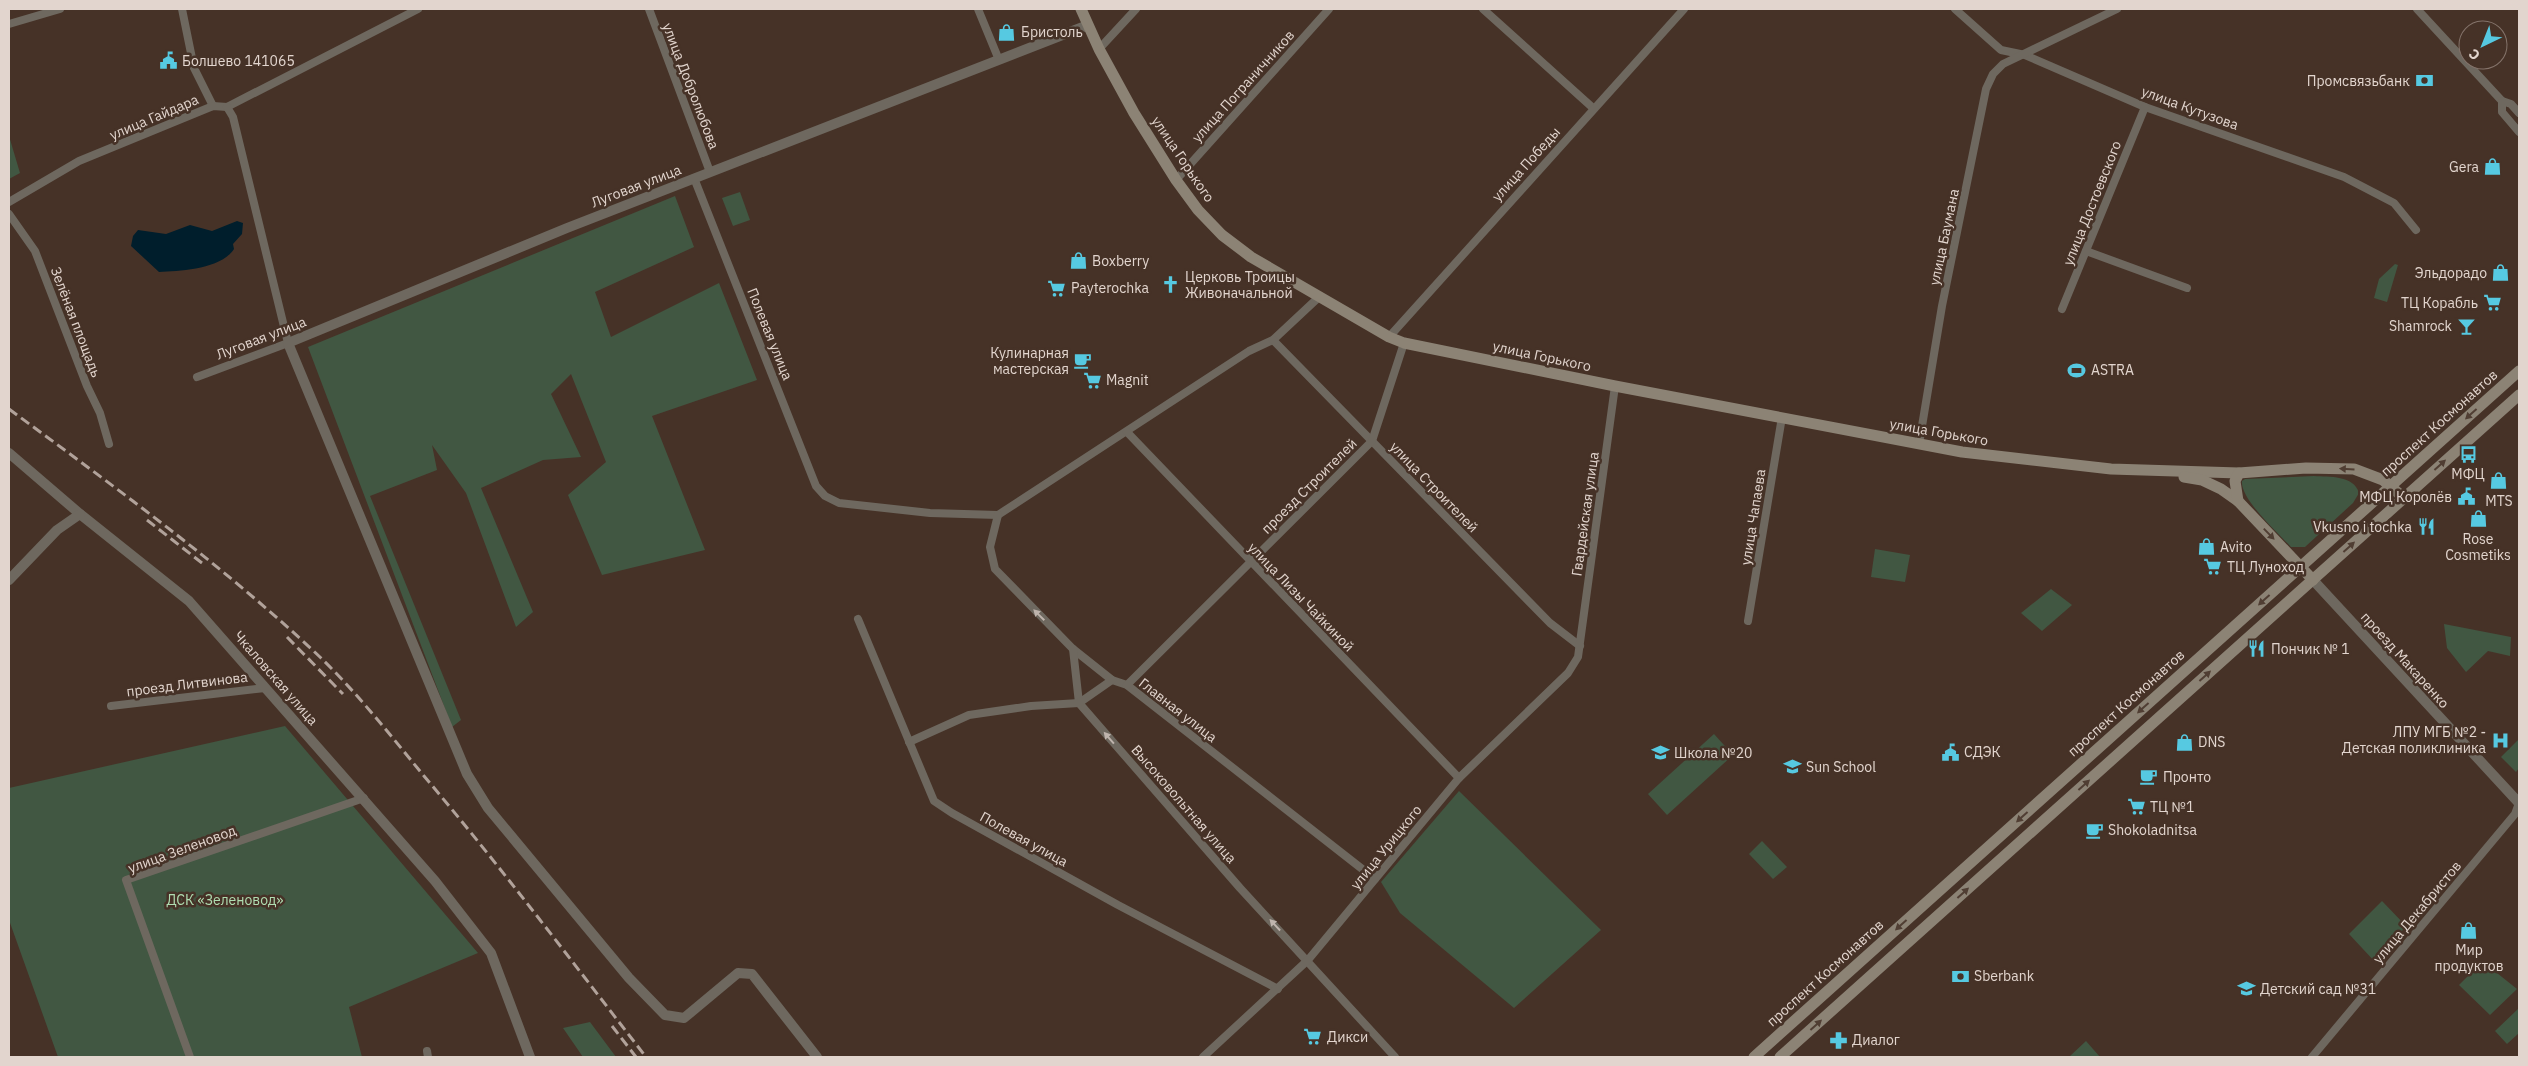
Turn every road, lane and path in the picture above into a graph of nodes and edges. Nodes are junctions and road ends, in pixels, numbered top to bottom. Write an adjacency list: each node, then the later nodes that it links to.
1 (60, 9): 14 (street)
2 (182, 9): 20 (street)
3 (418, 9): 22 (street)
4 (649, 9): 26 (street, улица Добролюбова)
5 (978, 9): 18 (street)
6 (1081, 9): 15 (main road, улица Горького)
7 (1136, 9): 16 (street)
8 (1329, 9): 28 (street, улица Пограничников)
9 (1483, 9): 23 (street)
10 (1684, 9): 23 (street, улица Победы)
11 (1955, 9): 17 (street, улица Кутузова)
12 (2117, 9): 17 (street, улица Баумана)
13 (2417, 9): 19 (street)
14 (9, 24)
15 (1088, 26): 16 (main road, улица Горького); 18 (street, Луговая улица)
16 (1099, 49): 28 (main road, улица Горького)
17 (2025, 55): 21 (street, улица Кутузова); 48 (street, улица Баумана)
18 (999, 60): 26 (street, Луговая улица)
19 (2502, 101): 24 (street); 25 (street)
20 (214, 106): 22 (street, улица Гайдара); 29 (street, улица Гайдара)
21 (2145, 106): 31 (street, улица Кутузова); 32 (street, улица Достоевского)
22 (226, 107): 38 (street)
23 (1593, 108): 36 (street, улица Победы)
24 (2519, 113)
25 (2519, 132)
26 (710, 172): 27 (street, Луговая улица)
27 (694, 178): 38 (street, Луговая улица); 56 (street, Полевая улица)
28 (1176, 180): 34 (main road, улица Горького)
29 (9, 202)
30 (9, 214): 47 (street, Зелёная площадь)
31 (2416, 230)
32 (2086, 251): 33 (street); 35 (street, улица Достоевского)
33 (2187, 288)
34 (1319, 297): 36 (main road, улица Горького); 37 (street)
35 (2062, 309)
36 (1389, 337): 39 (main road, улица Горького)
37 (1273, 340): 45 (street); 46 (street, улица Строителей)
38 (288, 343): 41 (street, Луговая улица); 79 (street)
39 (1404, 343): 42 (main road, улица Горького); 46 (street, проезд Строителей)
40 (2519, 371): 52 (main road, проспект Космонавтов, one-way to 52)
41 (197, 377)
42 (1614, 386): 44 (main road, улица Горького); 63 (street, Гвардейская улица)
43 (2519, 395): 53 (main road, one-way to 43)
44 (1782, 416): 48 (main road, улица Горького); 62 (street, улица Чапаева)
45 (1127, 432): 56 (street); 57 (street, улица Лизы Чайкиной)
46 (1372, 442): 57 (street, проезд Строителей); 63 (street, улица Строителей)
47 (109, 444)
48 (1919, 444): 50 (main road, улица Горького)
49 (9, 453): 55 (street, Чкаловская улица)
50 (2148, 471): 51 (main road); 54 (main road)
51 (2239, 473): 52 (main road, one-way to 51); 54 (main road)
52 (2392, 485): 53 (main road); 58 (main road, проспект Космонавтов)
53 (2404, 498): 60 (main road, one-way to 53)
54 (2238, 501): 58 (main road, one-way to 58)
55 (80, 514): 59 (street); 67 (street, Чкаловская улица)
56 (998, 515): 64 (street, Главная улица, one-way to 56)
57 (1250, 562): 66 (street, проезд Строителей); 71 (street, улица Лизы Чайкиной)
58 (2301, 567): 60 (main road); 82 (main road, проспект Космонавтов, one-way to 82)
59 (9, 580)
60 (2313, 580): 73 (street, проезд Макаренко); 83 (main road, one-way to 60)
61 (858, 619): 70 (street, Полевая улица)
62 (1748, 621)
63 (1580, 646): 71 (street, улица Урицкого)
64 (1073, 649): 65 (street, Главная улица); 68 (street)
65 (1112, 680): 66 (street, Главная улица); 68 (street)
66 (1126, 685): 74 (street, Главная улица)
67 (265, 688): 69 (street, проезд Литвинова); 72 (street, Чкаловская улица)
68 (1079, 704): 70 (street); 75 (street, Высоковольтная улица, one-way to 68)
69 (112, 706)
70 (909, 742): 76 (street, Полевая улица)
71 (1459, 778): 74 (street, улица Урицкого)
72 (364, 798): 77 (street, улица Зеленовод); 78 (street, Чкаловская улица)
73 (2519, 803): 84 (street, улица Декабристов)
74 (1375, 879): 75 (street, улица Урицкого)
75 (1308, 960): 76 (street, улица Урицкого); 81 (street)
76 (1278, 989): 80 (street, улица Урицкого)
77 (190, 1057)
78 (530, 1057)
79 (817, 1057)
80 (1203, 1057)
81 (1395, 1057)
82 (1754, 1057)
83 (1780, 1057)
84 (2312, 1057)

